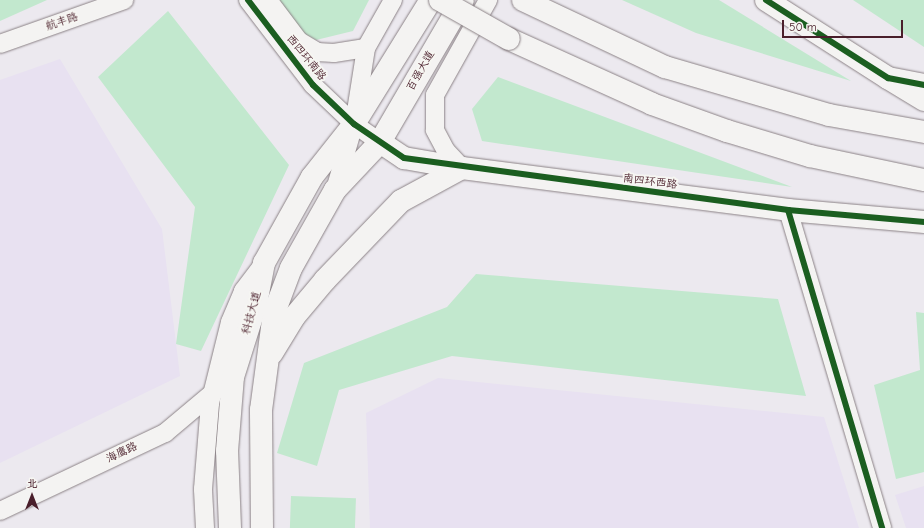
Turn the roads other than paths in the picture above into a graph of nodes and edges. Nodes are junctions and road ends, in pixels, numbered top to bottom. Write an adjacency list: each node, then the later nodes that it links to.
1 (124, 0): 11 (street, 航丰路)
2 (248, 0): 16 (street, 西四环南路)
3 (268, 0): 12 (street)
4 (393, 0): 12 (street)
5 (431, 0): 16 (main road)
6 (440, 0): 20 (main road, bridge)
7 (463, 0): 18 (main road, 百强大道)
8 (488, 0): 19 (street)
9 (766, 0): 13 (main road)
10 (526, 2): 17 (main road)
11 (0, 44)
12 (366, 48): 16 (street)
13 (888, 78): 14 (main road); 15 (main road)
14 (924, 85)
15 (924, 100)
16 (354, 124): 18 (street, 西四环南路); 21 (street); 24 (main road, 科技大道)
17 (924, 132)
18 (380, 142): 19 (main road, 南四环西路); 21 (main road, 科技大道)
19 (462, 168): 22 (main road, 南四环西路); 25 (main road)
20 (924, 180)
21 (335, 190): 25 (main road, 科技大道)
22 (788, 210): 23 (main road, 南四环西路); 32 (street)
23 (924, 222)
24 (264, 263): 26 (main road, 科技大道); 27 (street)
25 (268, 361): 31 (main road, 科技大道)
26 (233, 376): 27 (street, 海鹰路); 30 (main road, 科技大道)
27 (212, 394): 28 (street, 海鹰路); 29 (street)
28 (0, 511)
29 (205, 528)
30 (230, 528)
31 (262, 528)
32 (882, 528)

